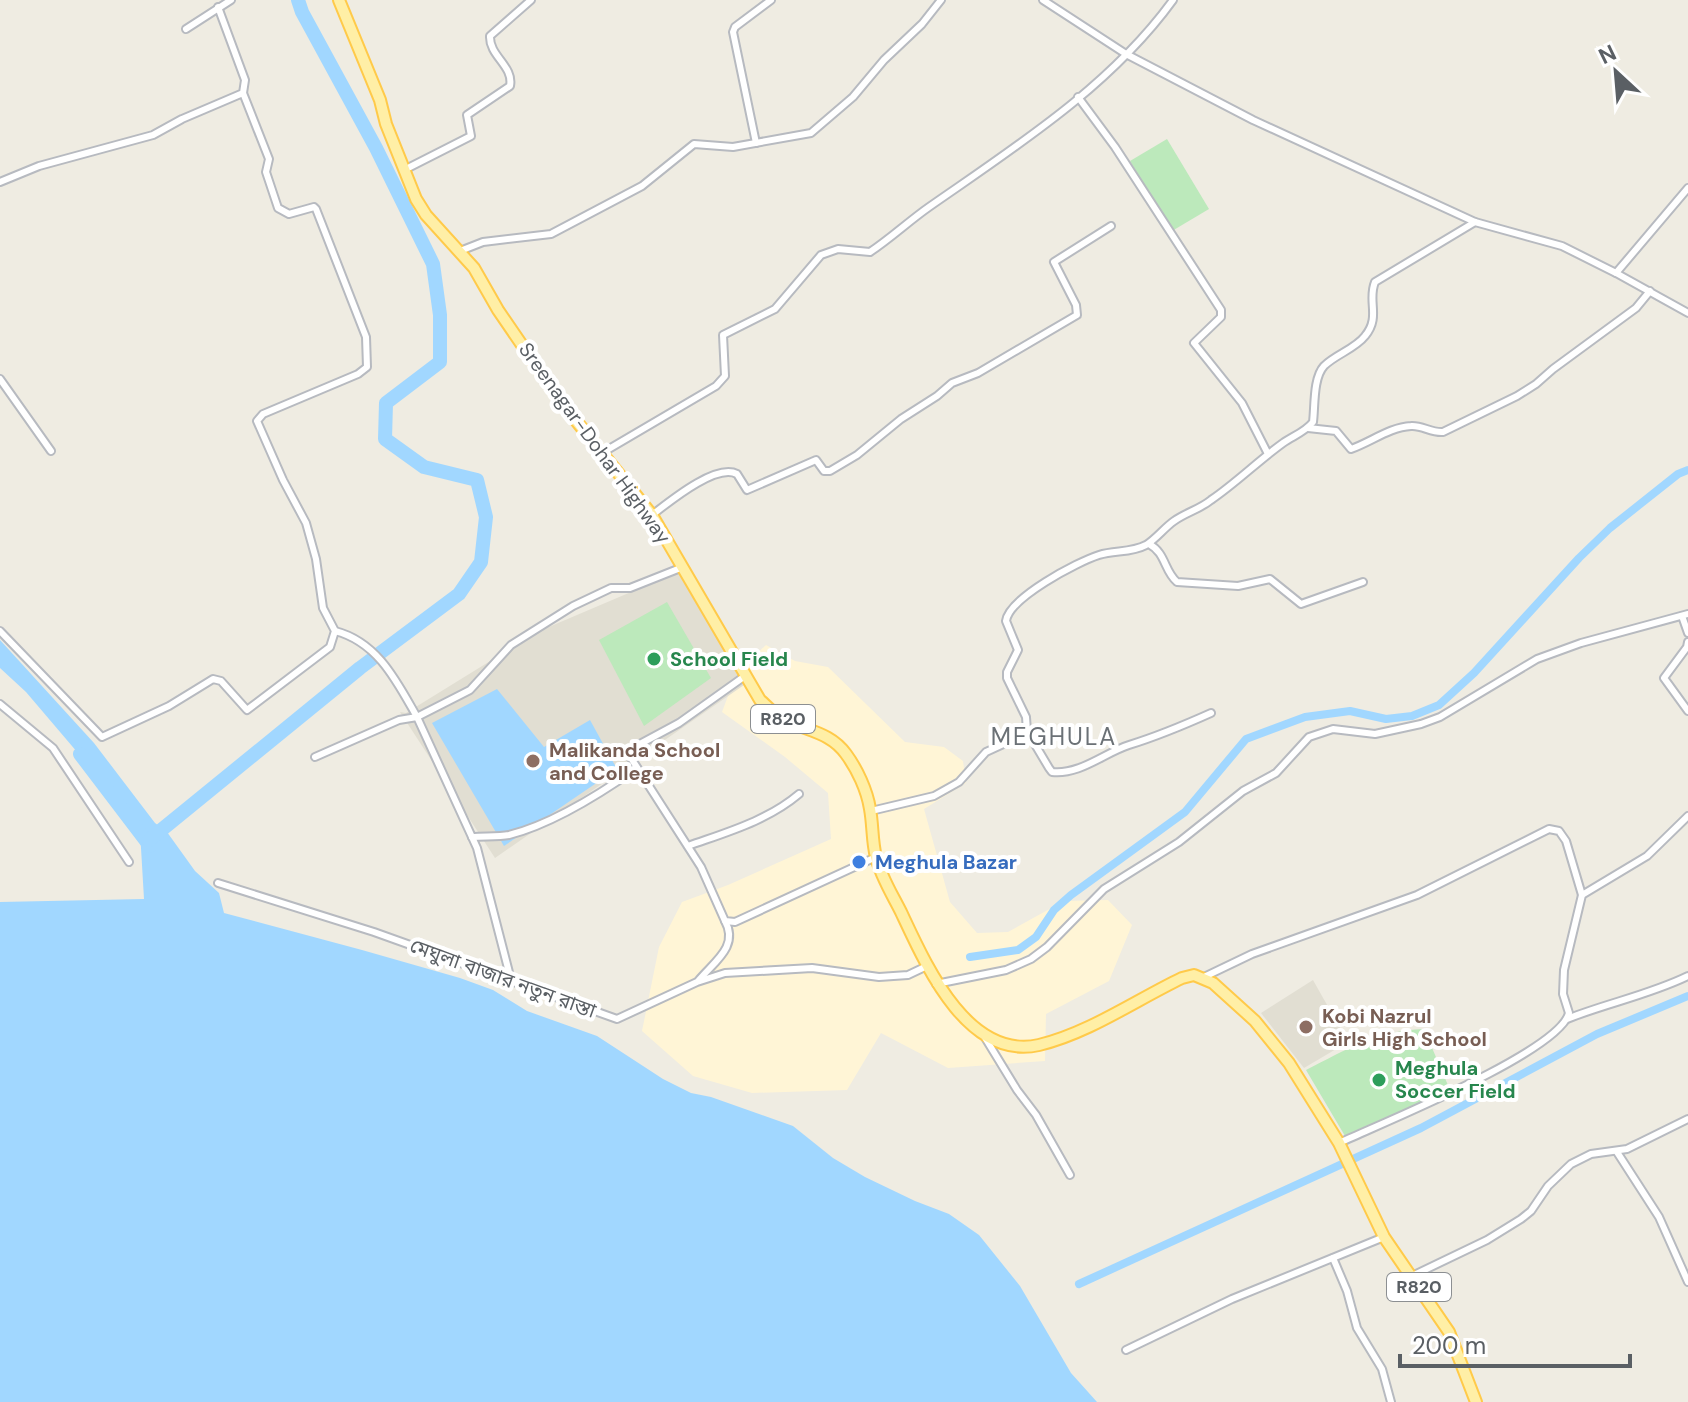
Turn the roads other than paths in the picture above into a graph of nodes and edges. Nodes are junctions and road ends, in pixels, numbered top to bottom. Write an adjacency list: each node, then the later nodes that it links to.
1 (231, 0): 8 (street)
2 (339, 0): 14 (main road, Sreenagar-Dohar Highway / R820)
3 (531, 0): 14 (street)
4 (771, 0): 13 (street)
5 (941, 0): 13 (street)
6 (1043, 0): 10 (street)
7 (1173, 0): 10 (street)
8 (218, 7): 9 (street); 11 (street)
9 (186, 29)
10 (1126, 54): 12 (street); 17 (street)
11 (243, 93): 15 (street); 34 (street)
12 (1078, 97): 26 (street); 27 (street)
13 (756, 143): 19 (street)
14 (404, 170): 19 (main road, Sreenagar-Dohar Highway / R820)
15 (0, 182)
16 (1688, 188): 20 (street)
17 (1475, 222): 20 (street); 24 (street)
18 (1111, 226): 28 (street)
19 (460, 251): 26 (main road, Sreenagar-Dohar Highway / R820)
20 (1616, 273): 21 (street)
21 (1650, 291): 22 (street); 24 (street)
22 (1688, 313)
23 (0, 379): 25 (street)
24 (1308, 428): 27 (street)
25 (51, 451)
26 (602, 453): 28 (main road, Sreenagar-Dohar Highway / R820)
27 (1268, 454): 29 (street)
28 (652, 515): 30 (main road, Sreenagar-Dohar Highway / R820)
29 (1149, 544): 31 (street); 42 (street)
30 (683, 567): 37 (main road, Sreenagar-Dohar Highway / R820); 41 (street)
31 (1363, 582)
32 (1685, 615): 35 (street); 60 (street)
33 (0, 631): 34 (street)
34 (335, 631): 41 (street)
35 (1688, 633)
36 (1688, 642): 39 (street)
37 (745, 676): 44 (street); 46 (main road, Sreenagar-Dohar Highway / R820)
38 (0, 704): 51 (street)
39 (1688, 711)
40 (1211, 713): 42 (street)
41 (417, 717): 43 (street); 48 (street)
42 (1027, 731): 46 (street)
43 (315, 757)
44 (637, 768): 48 (street); 49 (street)
45 (799, 794): 49 (street)
46 (871, 811): 50 (main road, Sreenagar-Dohar Highway / R820)
47 (1688, 816): 53 (street)
48 (472, 837): 58 (street)
49 (688, 846): 54 (street)
50 (876, 857): 54 (street); 55 (main road, Sreenagar-Dohar Highway / R820)
51 (129, 862)
52 (218, 883): 58 (street, মেঘুলা বাজার নতুন রাস্তা)
53 (1582, 895): 57 (street); 61 (street)
54 (725, 921): 59 (street)
55 (927, 966): 59 (street, মেঘুলা বাজার নতুন রাস্তা); 60 (main road, Sreenagar-Dohar Highway / R820)
56 (1688, 976): 61 (street)
57 (1204, 977): 62 (main road, Sreenagar-Dohar Highway / R820); 64 (main road, R820)
58 (511, 980): 59 (street, মেঘুলা বাজার নতুন রাস্তা)
59 (697, 982)
60 (936, 984): 62 (main road, Sreenagar-Dohar Highway / R820)
61 (1567, 1019): 64 (street)
62 (980, 1029): 66 (street)
63 (1688, 1119): 65 (street)
64 (1340, 1146): 67 (main road, R820)
65 (1617, 1152): 69 (street); 70 (street)
66 (1070, 1175)
67 (1384, 1237): 68 (street); 69 (main road, R820)
68 (1333, 1258): 71 (street); 72 (street)
69 (1412, 1276): 73 (main road, R820)
70 (1688, 1282)
71 (1126, 1350)
72 (1391, 1402)
73 (1476, 1402)

